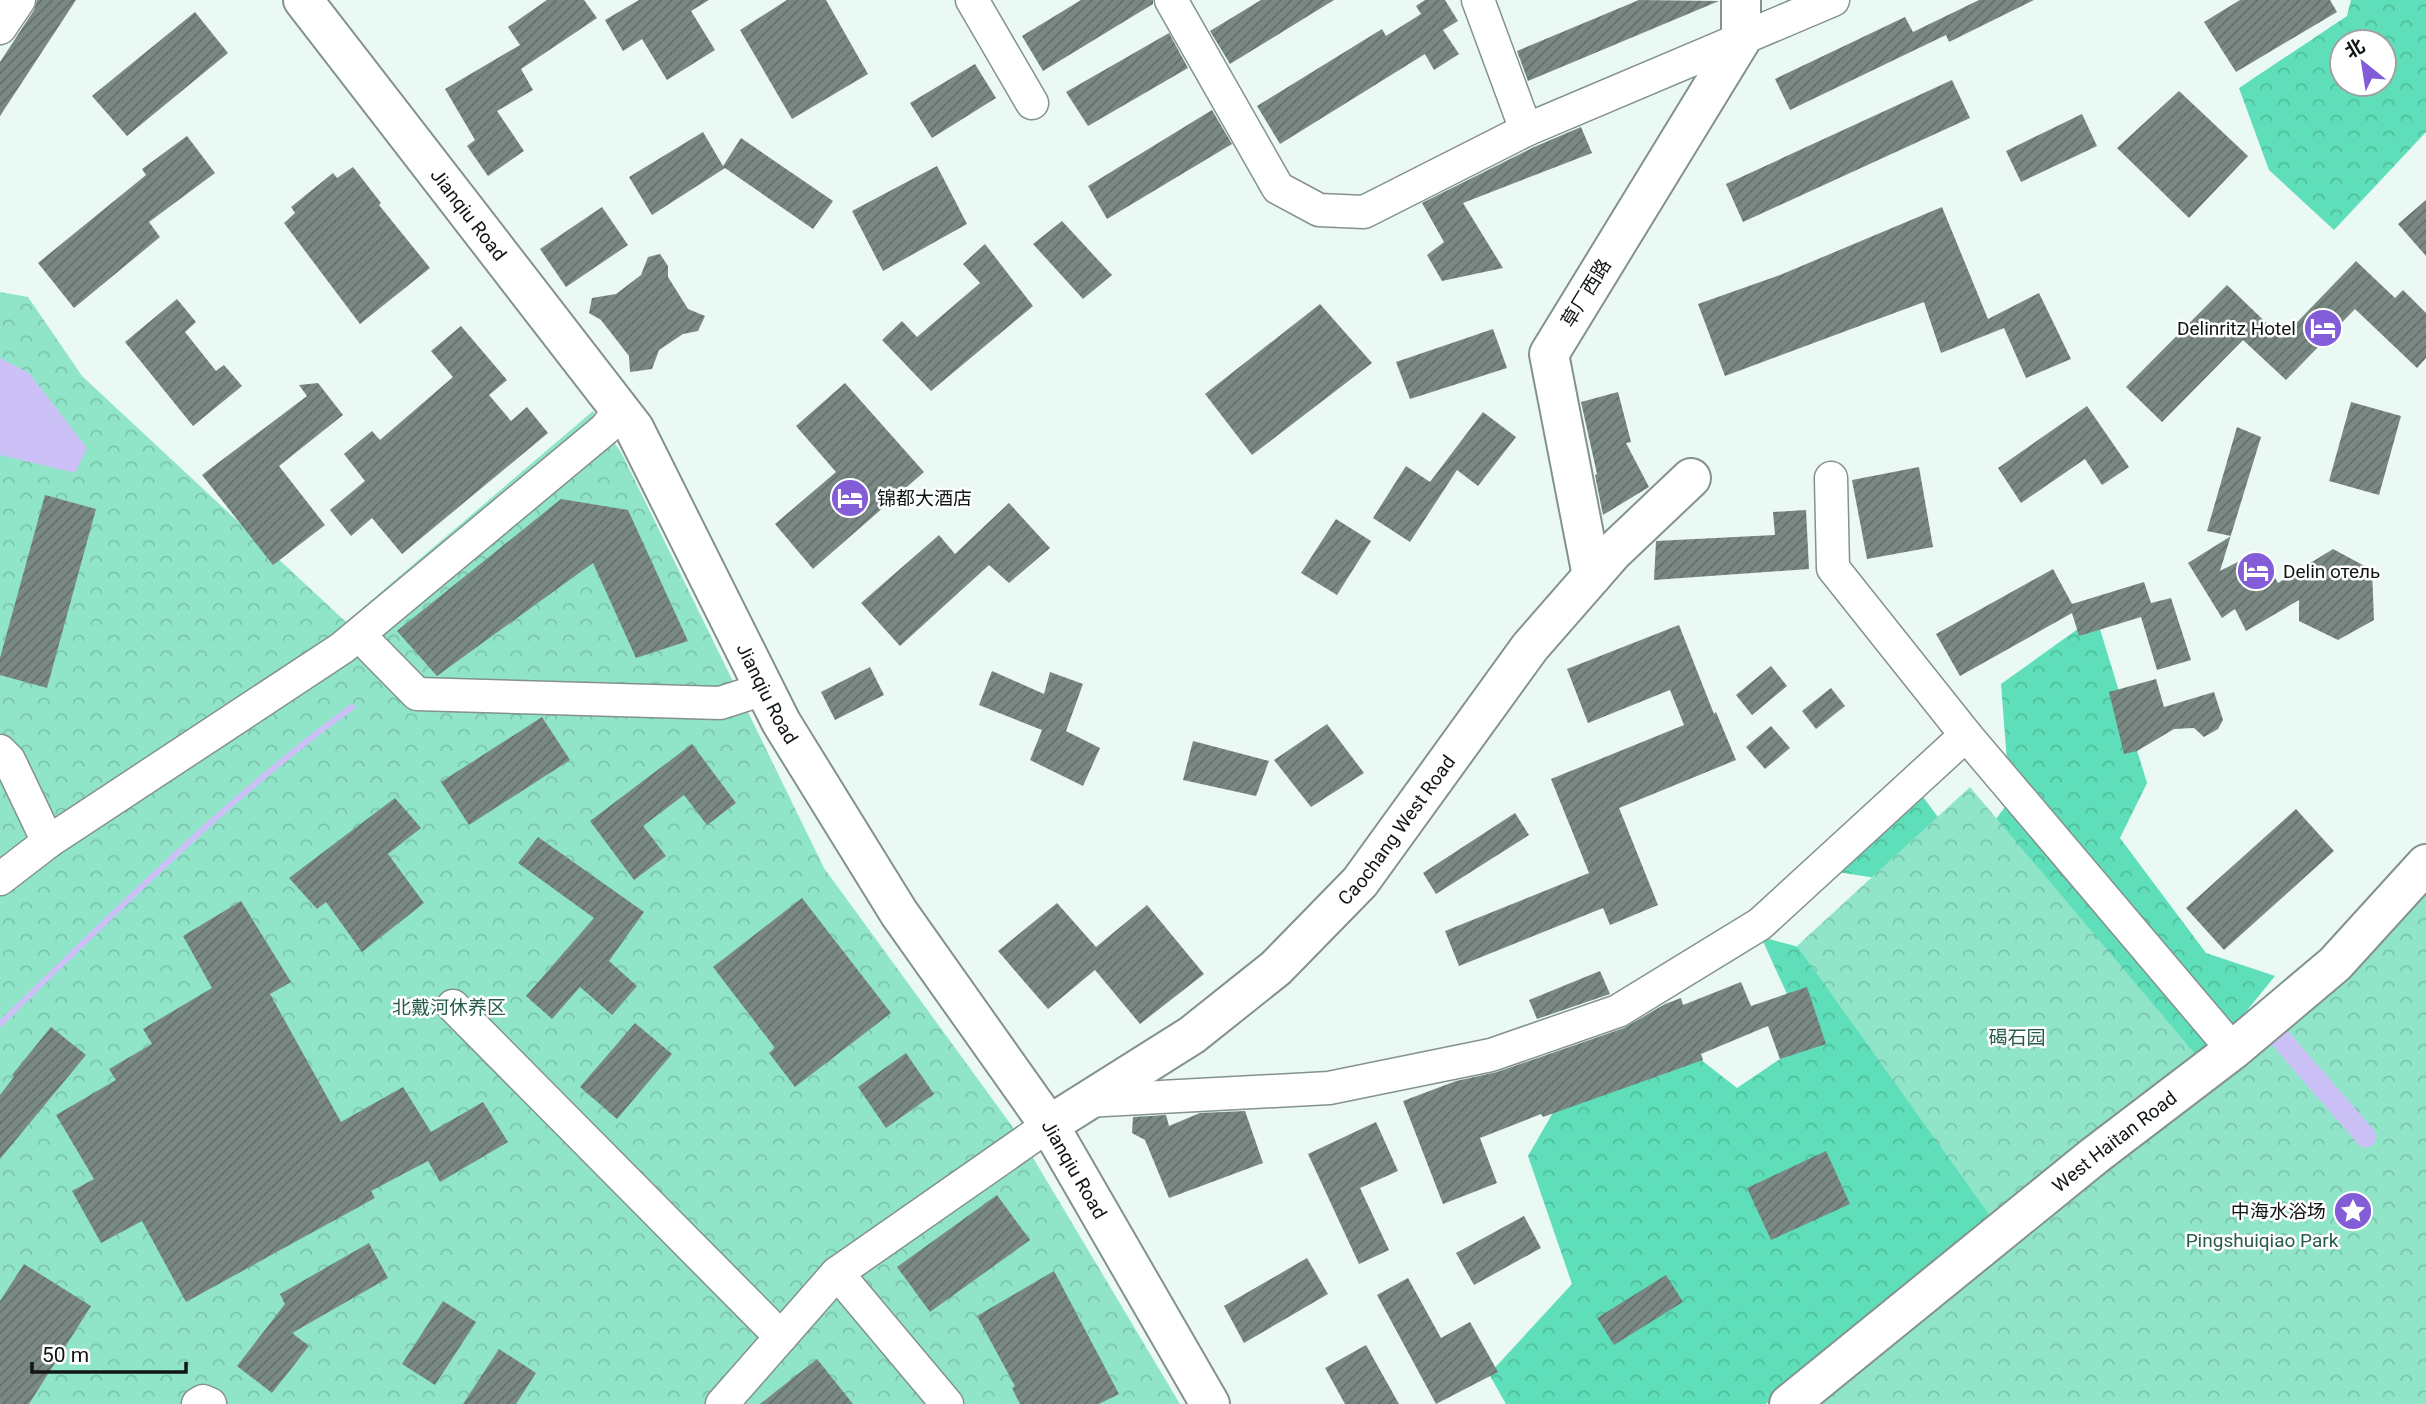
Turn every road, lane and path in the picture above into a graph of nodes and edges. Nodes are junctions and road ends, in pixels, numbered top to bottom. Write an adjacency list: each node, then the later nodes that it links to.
1 (19, 0): 8 (street)
2 (303, 0): 12 (main road, Jianqiu Road)
3 (972, 0): 10 (street)
4 (1171, 0): 11 (street)
5 (1478, 0): 11 (street)
6 (1741, 0): 9 (main road)
7 (1833, 0): 9 (street)
8 (0, 29)
9 (1741, 40): 11 (street); 15 (main road, 草厂西路)
10 (1032, 103)
11 (1526, 130)
12 (620, 410): 16 (street); 17 (main road, Jianqiu Road)
13 (1691, 478): 15 (main road, Caochang West Road)
14 (1830, 478): 18 (street)
15 (1592, 576): 25 (main road, Caochang West Road)
16 (359, 635): 17 (street); 20 (street)
17 (764, 689): 26 (main road, Jianqiu Road)
18 (1966, 735): 24 (street); 25 (street)
19 (0, 751): 20 (street)
20 (48, 842): 22 (street)
21 (2426, 864): 24 (main road, West Haitan Road)
22 (0, 879)
23 (453, 1006): 28 (street)
24 (2233, 1050): 34 (main road, West Haitan Road)
25 (1086, 1101): 26 (main road, Caochang West Road)
26 (1049, 1125): 27 (street); 33 (main road, Jianqiu Road)
27 (837, 1273): 28 (street); 32 (street)
28 (781, 1337): 31 (street)
29 (198, 1404): 30 (street)
30 (210, 1404)
31 (722, 1404)
32 (947, 1404)
33 (1210, 1404)
34 (1789, 1404)

